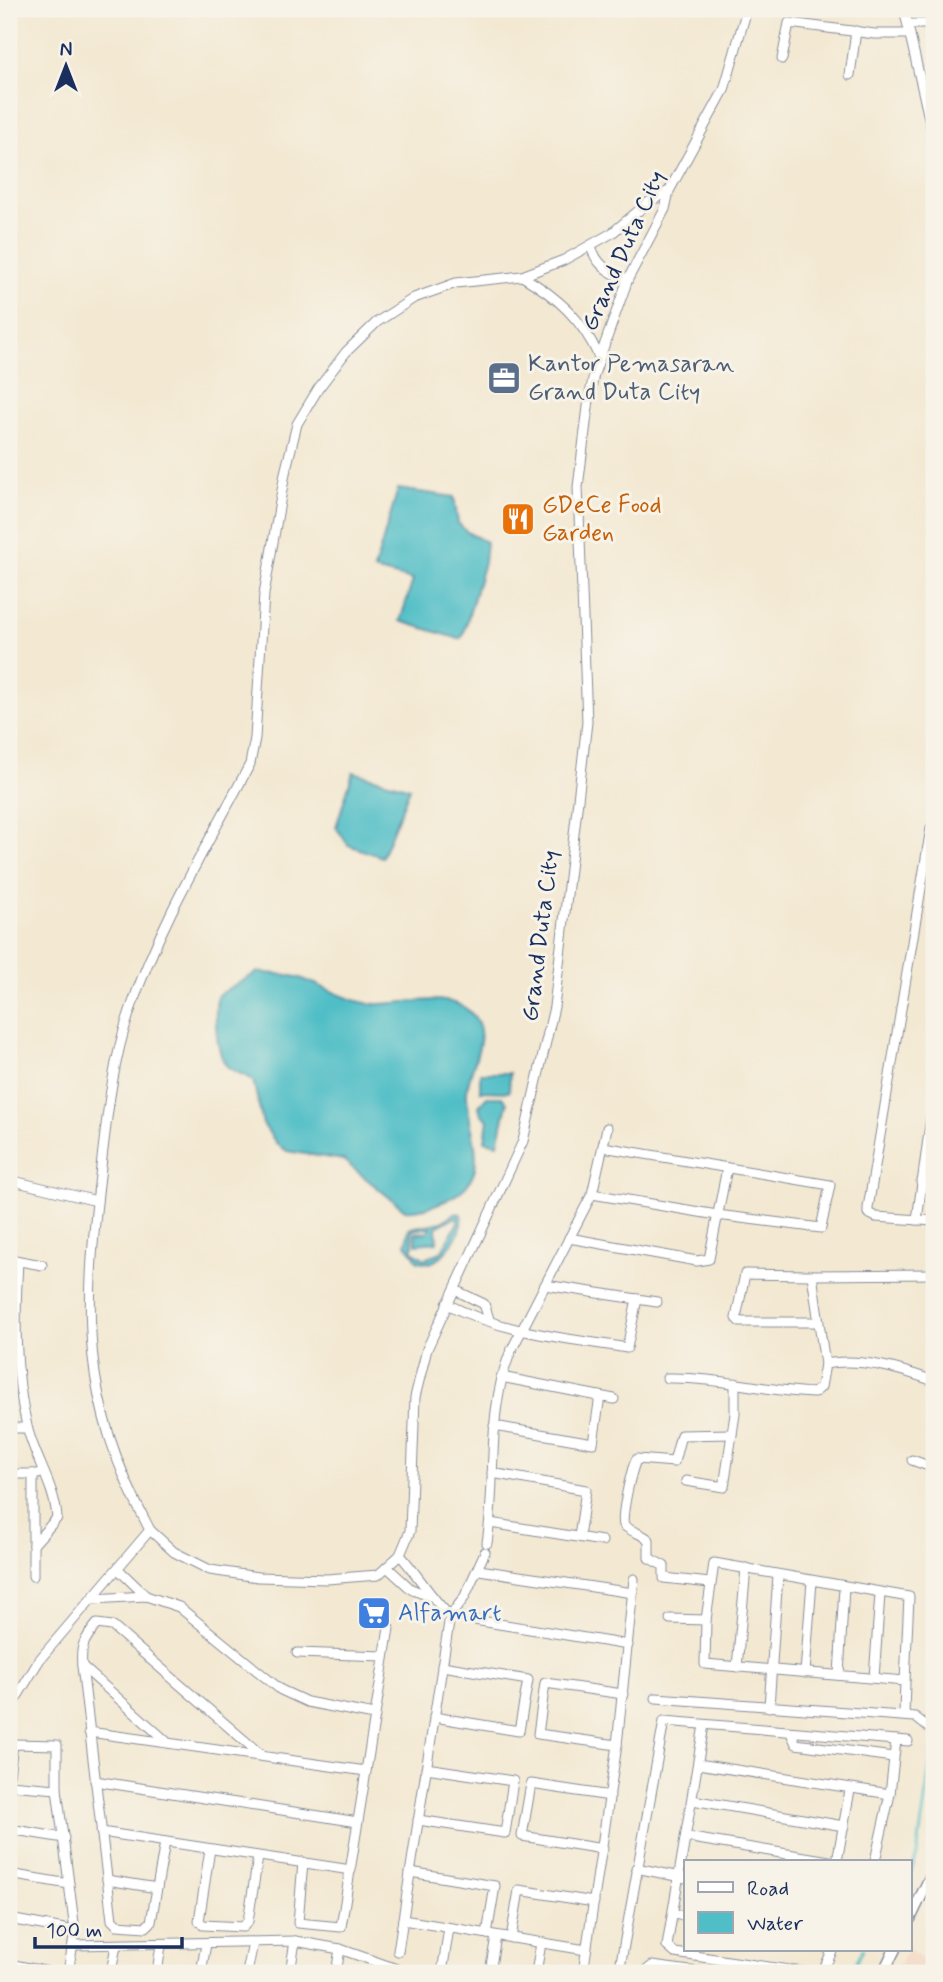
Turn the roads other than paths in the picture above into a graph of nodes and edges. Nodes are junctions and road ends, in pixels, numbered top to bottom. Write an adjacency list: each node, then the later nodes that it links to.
1 (747, 9): 9 (street, Grand Duta City)
2 (904, 9): 4 (street)
3 (934, 24): 4 (street)
4 (909, 29): 5 (street); 8 (street)
5 (856, 31): 6 (street); 7 (street)
6 (782, 60)
7 (850, 75)
8 (934, 140)
9 (668, 191): 10 (street); 12 (street, Grand Duta City)
10 (591, 246): 11 (street); 12 (street)
11 (522, 276): 13 (street); 24 (street)
12 (628, 279): 13 (street, Grand Duta City)
13 (599, 357): 35 (street, Grand Duta City)
14 (931, 828): 26 (street)
15 (934, 1095): 17 (street)
16 (607, 1128): 18 (street)
17 (931, 1134): 21 (street)
18 (603, 1147): 19 (street); 23 (street)
19 (727, 1168): 25 (street); 25 (street)
20 (9, 1180): 24 (street)
21 (921, 1182): 22 (street); 26 (street)
22 (934, 1183)
23 (592, 1194): 25 (street); 28 (street)
24 (97, 1201): 63 (street)
25 (717, 1216): 28 (street)
26 (917, 1220): 27 (street)
27 (934, 1222)
28 (569, 1238): 34 (street)
29 (13, 1260): 30 (street); 33 (street)
30 (42, 1265)
31 (934, 1274): 32 (street)
32 (812, 1275): 40 (street); 40 (street)
33 (13, 1276): 41 (street)
34 (545, 1285): 36 (street); 42 (street)
35 (455, 1290): 38 (street, Grand Duta City); 39 (street)
36 (637, 1299): 37 (street); 42 (street)
37 (657, 1302)
38 (447, 1304): 39 (street); 67 (street, Grand Duta City)
39 (489, 1319): 42 (street)
40 (818, 1322): 43 (street)
41 (12, 1329): 46 (street)
42 (521, 1331): 44 (street)
43 (825, 1364): 47 (street); 48 (street)
44 (500, 1377): 49 (street); 51 (street)
45 (667, 1378): 48 (street)
46 (14, 1380): 53 (street)
47 (934, 1381)
48 (734, 1383): 54 (street)
49 (600, 1396): 50 (street); 51 (street)
50 (614, 1399)
51 (494, 1426): 57 (street)
52 (9, 1428): 53 (street)
53 (27, 1428): 60 (street)
54 (732, 1434): 61 (street); 76 (street)
55 (912, 1460): 56 (street)
56 (934, 1468)
57 (492, 1473): 62 (street); 64 (street)
58 (9, 1474): 59 (street)
59 (33, 1474): 60 (street); 66 (street)
60 (44, 1474): 66 (street)
61 (686, 1481)
62 (490, 1523): 64 (street); 71 (street)
63 (150, 1530): 68 (street, Grand Duta City); 70 (street)
64 (579, 1537): 65 (street)
65 (602, 1541)
66 (33, 1545): 73 (street)
67 (400, 1555): 68 (street, Grand Duta City); 81 (street)
68 (387, 1567): 81 (street)
69 (746, 1568): 72 (street); 76 (street); 92 (street)
70 (118, 1569): 80 (street); 82 (street)
71 (480, 1570): 78 (street); 83 (street)
72 (778, 1575): 75 (street); 93 (street)
73 (33, 1576)
74 (634, 1579): 78 (street)
75 (812, 1581): 77 (street); 94 (street)
76 (710, 1583): 85 (street)
77 (844, 1587): 79 (street); 95 (street)
78 (633, 1593): 87 (street)
79 (880, 1594): 96 (street); 97 (street)
80 (146, 1596): 82 (street); 102 (street)
81 (429, 1596): 83 (street)
82 (93, 1600): 101 (street)
83 (450, 1616): 87 (street); 91 (street)
84 (670, 1619): 85 (street)
85 (706, 1620): 92 (street)
86 (389, 1628): 89 (street)
87 (628, 1645): 98 (street)
88 (297, 1653): 89 (street)
89 (384, 1656): 102 (street)
90 (82, 1666): 106 (street); 111 (street); 113 (street)
91 (442, 1666): 104 (street); 104 (street)
92 (737, 1667): 93 (street)
93 (772, 1670): 94 (street); 100 (street)
94 (805, 1673): 95 (street)
95 (839, 1675): 96 (street)
96 (874, 1678): 97 (street)
97 (905, 1681): 103 (street)
98 (623, 1694): 112 (street); 112 (street)
99 (656, 1698): 100 (street)
100 (769, 1707): 103 (street)
101 (9, 1710)
102 (374, 1715): 117 (street)
103 (904, 1716): 107 (street)
104 (434, 1717): 116 (street)
105 (704, 1725): 108 (street); 115 (street); 141 (street)
106 (89, 1732): 111 (street); 119 (street)
107 (934, 1732)
108 (791, 1733): 109 (street); 114 (street)
109 (896, 1740): 110 (street); 114 (street)
110 (908, 1741)
111 (167, 1742): 113 (street)
112 (617, 1745): 124 (street)
113 (260, 1754): 117 (street)
114 (893, 1757): 123 (street)
115 (698, 1764): 122 (street); 125 (street)
116 (426, 1768): 126 (street); 126 (street)
117 (366, 1771): 127 (street)
118 (9, 1774): 121 (street)
119 (95, 1781): 127 (street); 130 (street)
120 (9, 1785): 121 (street)
121 (57, 1788): 132 (street)
122 (850, 1790): 123 (street); 128 (street)
123 (890, 1794): 139 (street)
124 (610, 1796): 135 (street); 135 (street)
125 (692, 1801): 128 (street); 131 (street)
126 (418, 1820): 144 (street)
127 (358, 1822): 143 (street)
128 (844, 1826): 138 (street)
129 (9, 1829): 132 (street)
130 (101, 1832): 133 (street); 147 (street)
131 (686, 1837): 137 (street); 146 (street)
132 (64, 1839): 148 (street)
133 (165, 1842): 134 (street); 149 (street)
134 (210, 1849): 136 (street); 136 (street)
135 (603, 1849): 150 (street)
136 (258, 1857): 140 (street)
137 (823, 1860)
138 (837, 1860)
139 (876, 1860)
140 (303, 1862): 143 (street); 143 (street)
141 (636, 1868): 146 (street); 187 (street)
142 (934, 1869): 152 (street)
143 (351, 1870)
144 (410, 1872): 155 (street); 158 (street)
145 (9, 1874): 148 (street)
146 (682, 1877): 151 (street)
147 (107, 1880): 149 (street); 149 (street)
148 (69, 1884): 157 (street)
149 (157, 1888)
150 (594, 1902): 159 (street); 168 (street)
151 (673, 1914): 153 (street); 190 (street)
152 (912, 1915)
153 (684, 1916)
154 (9, 1919): 157 (street)
155 (403, 1920): 156 (street); 169 (street)
156 (449, 1928): 158 (street); 173 (street)
157 (75, 1931): 164 (street)
158 (491, 1935): 159 (street); 175 (street)
159 (511, 1938): 162 (street)
160 (295, 1941): 161 (street); 167 (street); 182 (street)
161 (253, 1943): 163 (street); 181 (street)
162 (541, 1943): 168 (street); 185 (street)
163 (206, 1944): 166 (street); 180 (street)
164 (74, 1945): 165 (street); 177 (street)
165 (116, 1945): 166 (street); 178 (street)
166 (161, 1945): 179 (street)
167 (340, 1949): 174 (street); 183 (street)
168 (586, 1950): 186 (street)
169 (398, 1951)
170 (833, 1951): 191 (street)
171 (894, 1951): 192 (street)
172 (9, 1965): 176 (street)
173 (443, 1966)
174 (378, 1969): 184 (street)
175 (490, 1972)
176 (54, 1973)
177 (68, 1973)
178 (111, 1973)
179 (156, 1973)
180 (201, 1973)
181 (247, 1973)
182 (290, 1973)
183 (336, 1973)
184 (408, 1973)
185 (536, 1973)
186 (583, 1973)
187 (619, 1973)
188 (643, 1973): 189 (street)
189 (705, 1973)
190 (809, 1973)
191 (822, 1973)
192 (883, 1973)

